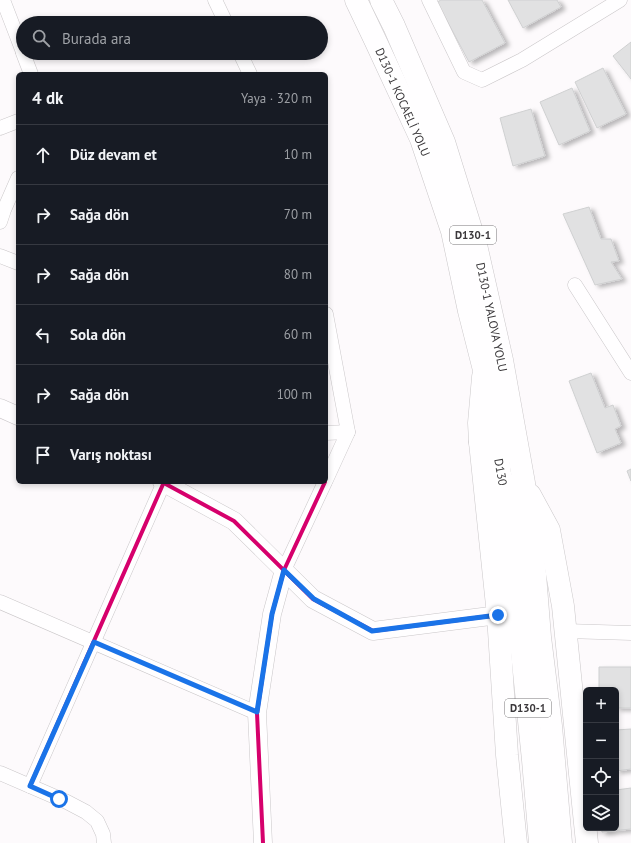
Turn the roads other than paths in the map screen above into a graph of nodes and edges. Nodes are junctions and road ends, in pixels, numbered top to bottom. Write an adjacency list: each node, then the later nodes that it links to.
1 (3, 0): 8 (street)
2 (215, 0): 7 (street)
3 (356, 0): 21 (main road, D130-1 KOCAELİ YOLU / D130-1)
4 (381, 0): 28 (main road, D130-1 YALOVA YOLU / D130-1)
5 (429, 0): 6 (street)
6 (620, 0)
7 (223, 16)
8 (16, 34)
9 (26, 60): 11 (street)
10 (243, 60): 12 (street)
11 (31, 72)
12 (249, 72)
13 (16, 122): 14 (street)
14 (0, 128)
15 (16, 183): 16 (street)
16 (0, 222)
17 (0, 256): 18 (street)
18 (16, 262)
19 (575, 285): 22 (street)
20 (328, 325): 25 (street)
21 (484, 370): 33 (main road, D130); 35 (main road)
22 (631, 373)
23 (0, 408): 24 (street)
24 (16, 415)
25 (348, 432): 26 (street); 27 (street)
26 (328, 433)
27 (328, 477)
28 (524, 483): 33 (main road, D130-1); 36 (main road)
29 (162, 484): 38 (street)
30 (167, 484): 32 (street)
31 (325, 484): 32 (street)
32 (284, 570): 35 (street); 39 (street)
33 (525, 574): 45 (main road, D130-1); 46 (main road, D130-1)
34 (0, 602): 38 (street)
35 (498, 615): 44 (main road)
36 (566, 631): 37 (street); 47 (main road)
37 (631, 633)
38 (94, 642): 39 (street); 41 (street)
39 (257, 712): 43 (street)
40 (0, 773): 41 (street)
41 (30, 786): 42 (street)
42 (104, 843)
43 (263, 843)
44 (516, 843)
45 (540, 843)
46 (561, 843)
47 (587, 843)

